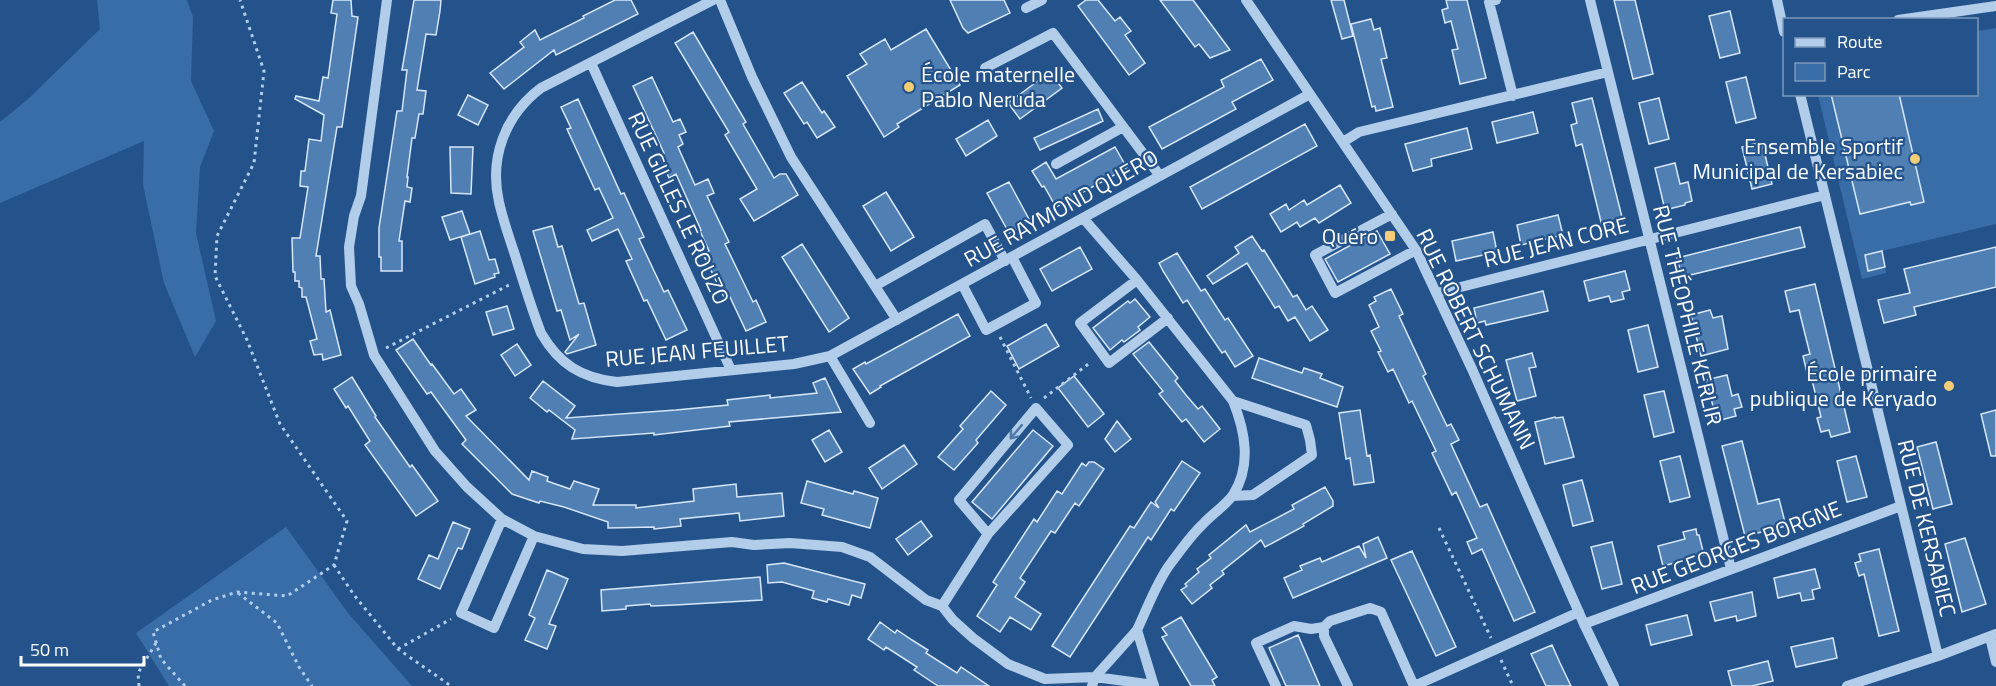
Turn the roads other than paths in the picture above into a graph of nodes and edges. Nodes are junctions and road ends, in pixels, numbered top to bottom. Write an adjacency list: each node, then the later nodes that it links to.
1 (387, 0): 43 (street)
2 (713, 0): 15 (street, RUE JEAN FEUILLET)
3 (720, 0): 33 (street)
4 (1042, 0): 11 (street)
5 (1246, 0): 18 (street, RUE ROBERT SCHUMANN)
6 (1496, 0): 19 (street)
7 (1590, 0): 17 (street, RUE THÉOPHILE KERLIR)
8 (1777, 0): 14 (street)
9 (1948, 0): 12 (street)
10 (1996, 6): 12 (street)
11 (1026, 8)
12 (1951, 12): 13 (street)
13 (1911, 18)
14 (1783, 24)
15 (591, 63): 38 (street, RUE GILLES LE ROUZO); 38 (street, RUE JEAN FEUILLET)
16 (985, 68): 21 (street)
17 (1608, 72): 19 (street); 28 (street, RUE THÉOPHILE KERLIR)
18 (1310, 94): 22 (street, RUE ROBERT SCHUMANN); 24 (street, RUE RAYMOND QUERO)
19 (1513, 96): 22 (street)
20 (1800, 96): 25 (street, RUE DE KERSABIEC)
21 (1123, 127): 23 (street); 24 (street)
22 (1343, 142): 26 (street, RUE ROBERT SCHUMANN)
23 (1056, 164)
24 (1160, 176): 27 (street, RUE RAYMOND QUERO)
25 (1825, 195): 28 (street, RUE JEAN CORE); 42 (street, RUE DE KERSABIEC)
26 (1392, 214): 29 (street, RUE ROBERT SCHUMANN); 29 (street)
27 (1083, 218): 30 (street, RUE RAYMOND QUERO); 31 (street)
28 (1649, 238): 34 (street, RUE JEAN CORE); 46 (street, RUE THÉOPHILE KERLIR)
29 (1416, 250): 34 (street, RUE ROBERT SCHUMANN)
30 (1008, 259): 32 (street, RUE RAYMOND QUERO); 32 (street); 33 (street)
31 (1137, 280): 35 (street); 35 (street)
32 (962, 284): 36 (street, RUE RAYMOND QUERO)
33 (875, 286): 36 (street)
34 (1437, 293): 48 (street, RUE ROBERT SCHUMANN)
35 (1168, 318): 39 (street)
36 (897, 320): 37 (street, RUE RAYMOND QUERO)
37 (830, 356): 38 (street, RUE JEAN FEUILLET); 40 (street)
38 (731, 369)
39 (1233, 401): 41 (street); 41 (street)
40 (870, 423)
41 (1232, 496): 51 (street)
42 (1901, 506): 46 (street, RUE GEORGES BORGNE); 53 (street, RUE DE KERSABIEC)
43 (502, 519): 45 (street); 45 (street)
44 (988, 534): 44 (street, one-way to 44); 47 (street)
45 (534, 536): 47 (street)
46 (1731, 569): 49 (street, RUE GEORGES BORGNE)
47 (942, 606): 56 (street)
48 (1579, 612): 49 (street, RUE ROBERT SCHUMANN); 60 (street)
49 (1584, 624): 61 (street, RUE ROBERT SCHUMANN)
50 (1324, 627): 58 (street); 59 (street); 60 (street)
51 (1137, 630): 56 (street); 57 (street)
52 (1993, 636): 53 (street); 54 (street)
53 (1938, 656): 55 (street)
54 (1996, 662)
55 (1885, 673): 62 (street); 63 (street)
56 (1094, 682): 57 (street)
57 (1154, 686)
58 (1276, 686)
59 (1348, 686)
60 (1414, 686)
61 (1614, 686)
62 (1847, 686)
63 (1888, 686)

